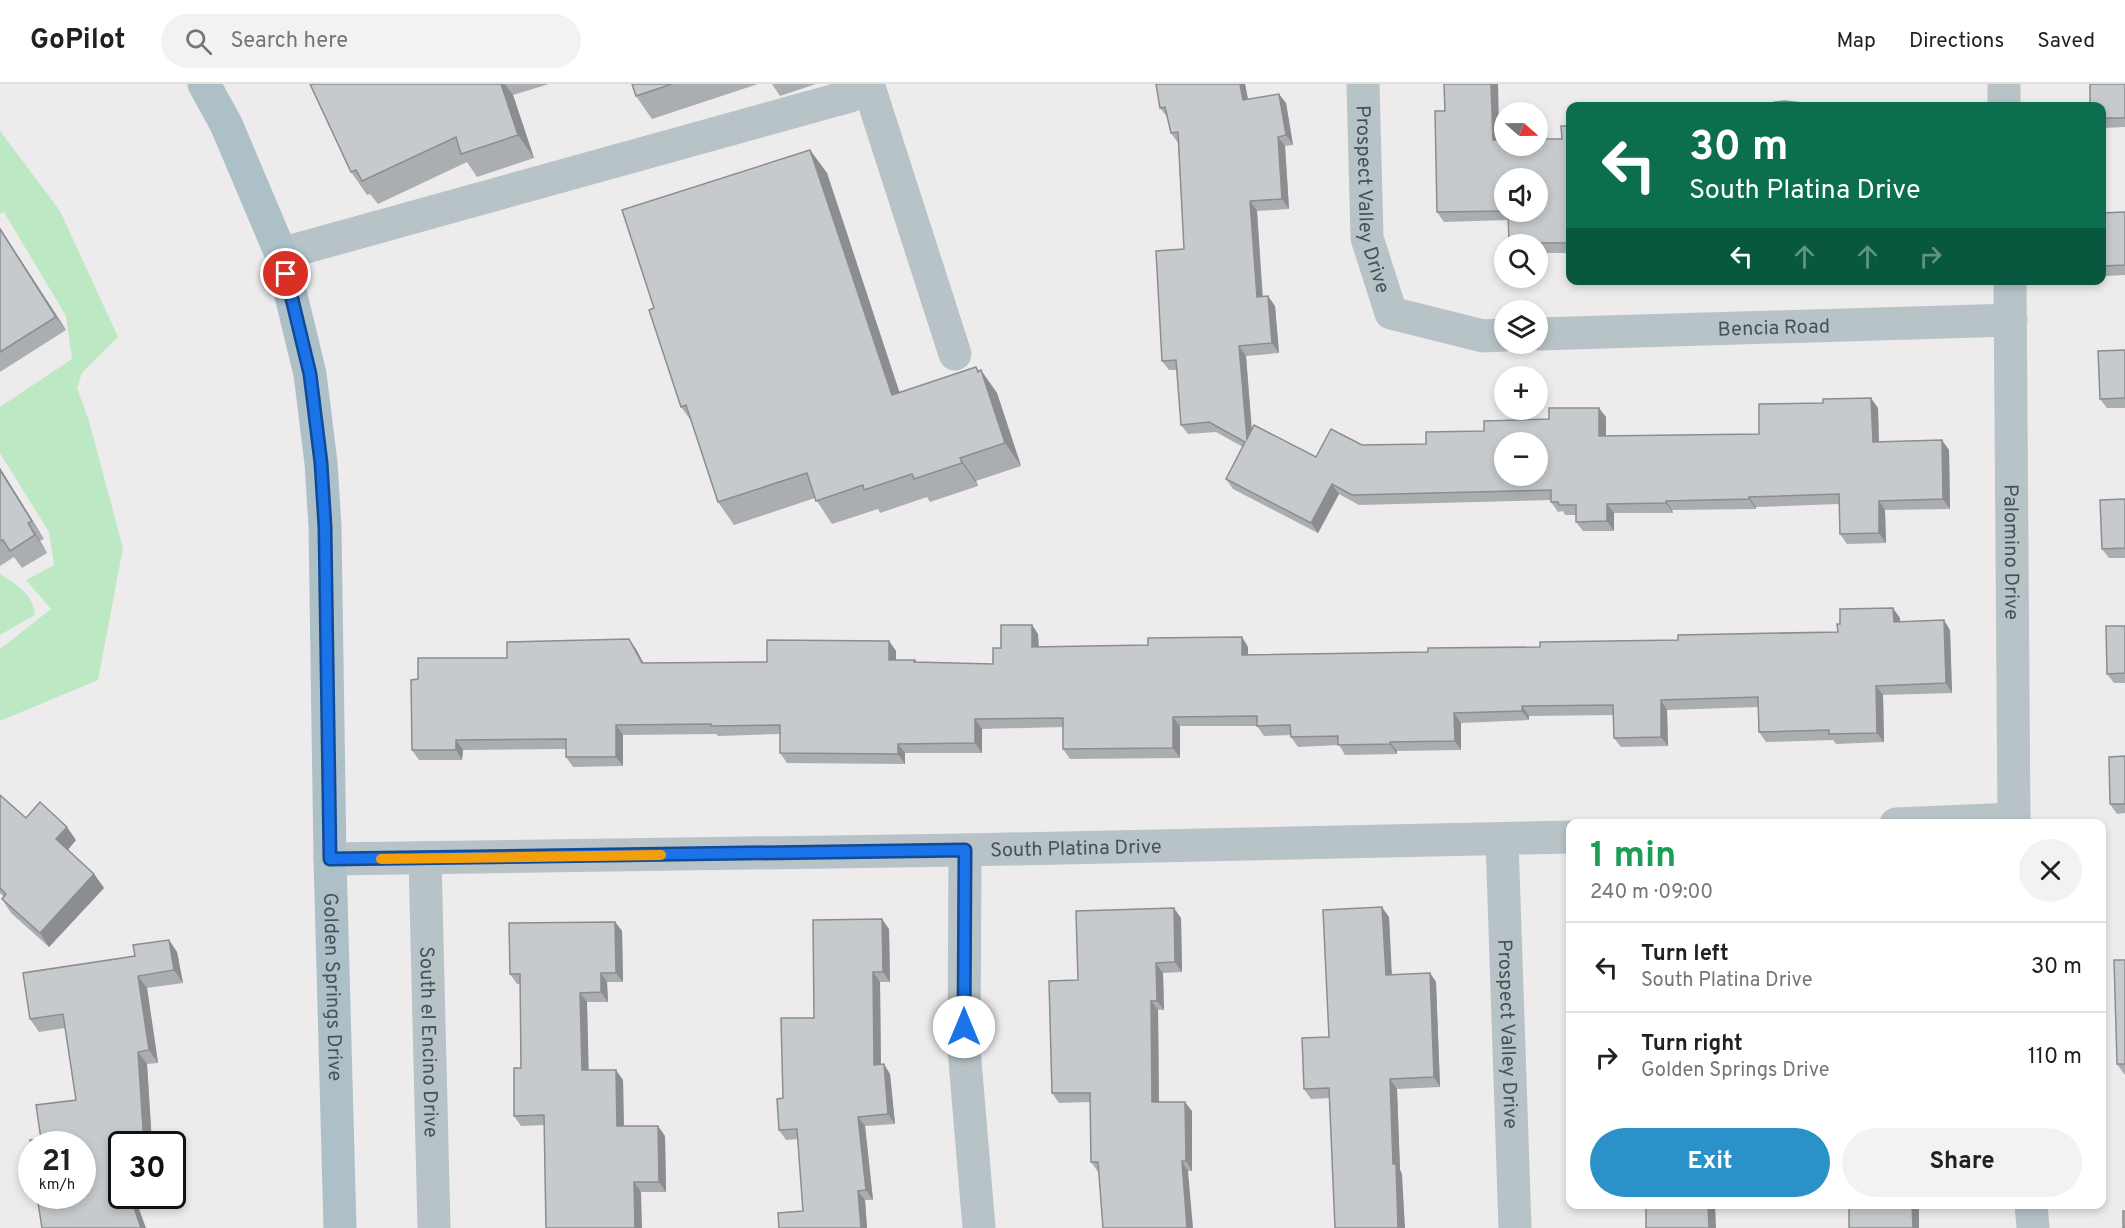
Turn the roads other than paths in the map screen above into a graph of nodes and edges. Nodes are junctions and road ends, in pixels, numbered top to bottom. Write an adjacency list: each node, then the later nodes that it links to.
1 (204, 84): 6 (main road, Golden Springs Drive)
2 (866, 84): 6 (street); 11 (street)
3 (1363, 84): 10 (street, Prospect Valley Drive)
4 (2004, 84): 5 (street)
5 (2004, 102)
6 (281, 254): 17 (main road, Golden Springs Drive)
7 (2010, 285): 8 (street, Palomino Drive)
8 (2011, 320): 9 (street, Bencia Road); 12 (street, Palomino Drive)
9 (1548, 334)
10 (1494, 335)
11 (955, 354)
12 (2014, 819)
13 (1566, 837): 14 (street, South Platina Drive)
14 (1502, 840): 15 (street, South Platina Drive); 22 (street, Prospect Valley Drive)
15 (965, 850): 16 (street, South Platina Drive); 21 (street)
16 (425, 858): 17 (street, South Platina Drive); 20 (street, South el Encino Drive)
17 (330, 859): 19 (main road, Golden Springs Drive)
18 (2031, 1209): 23 (street)
19 (340, 1228)
20 (434, 1228)
21 (979, 1228)
22 (1515, 1228)
23 (2032, 1228)

